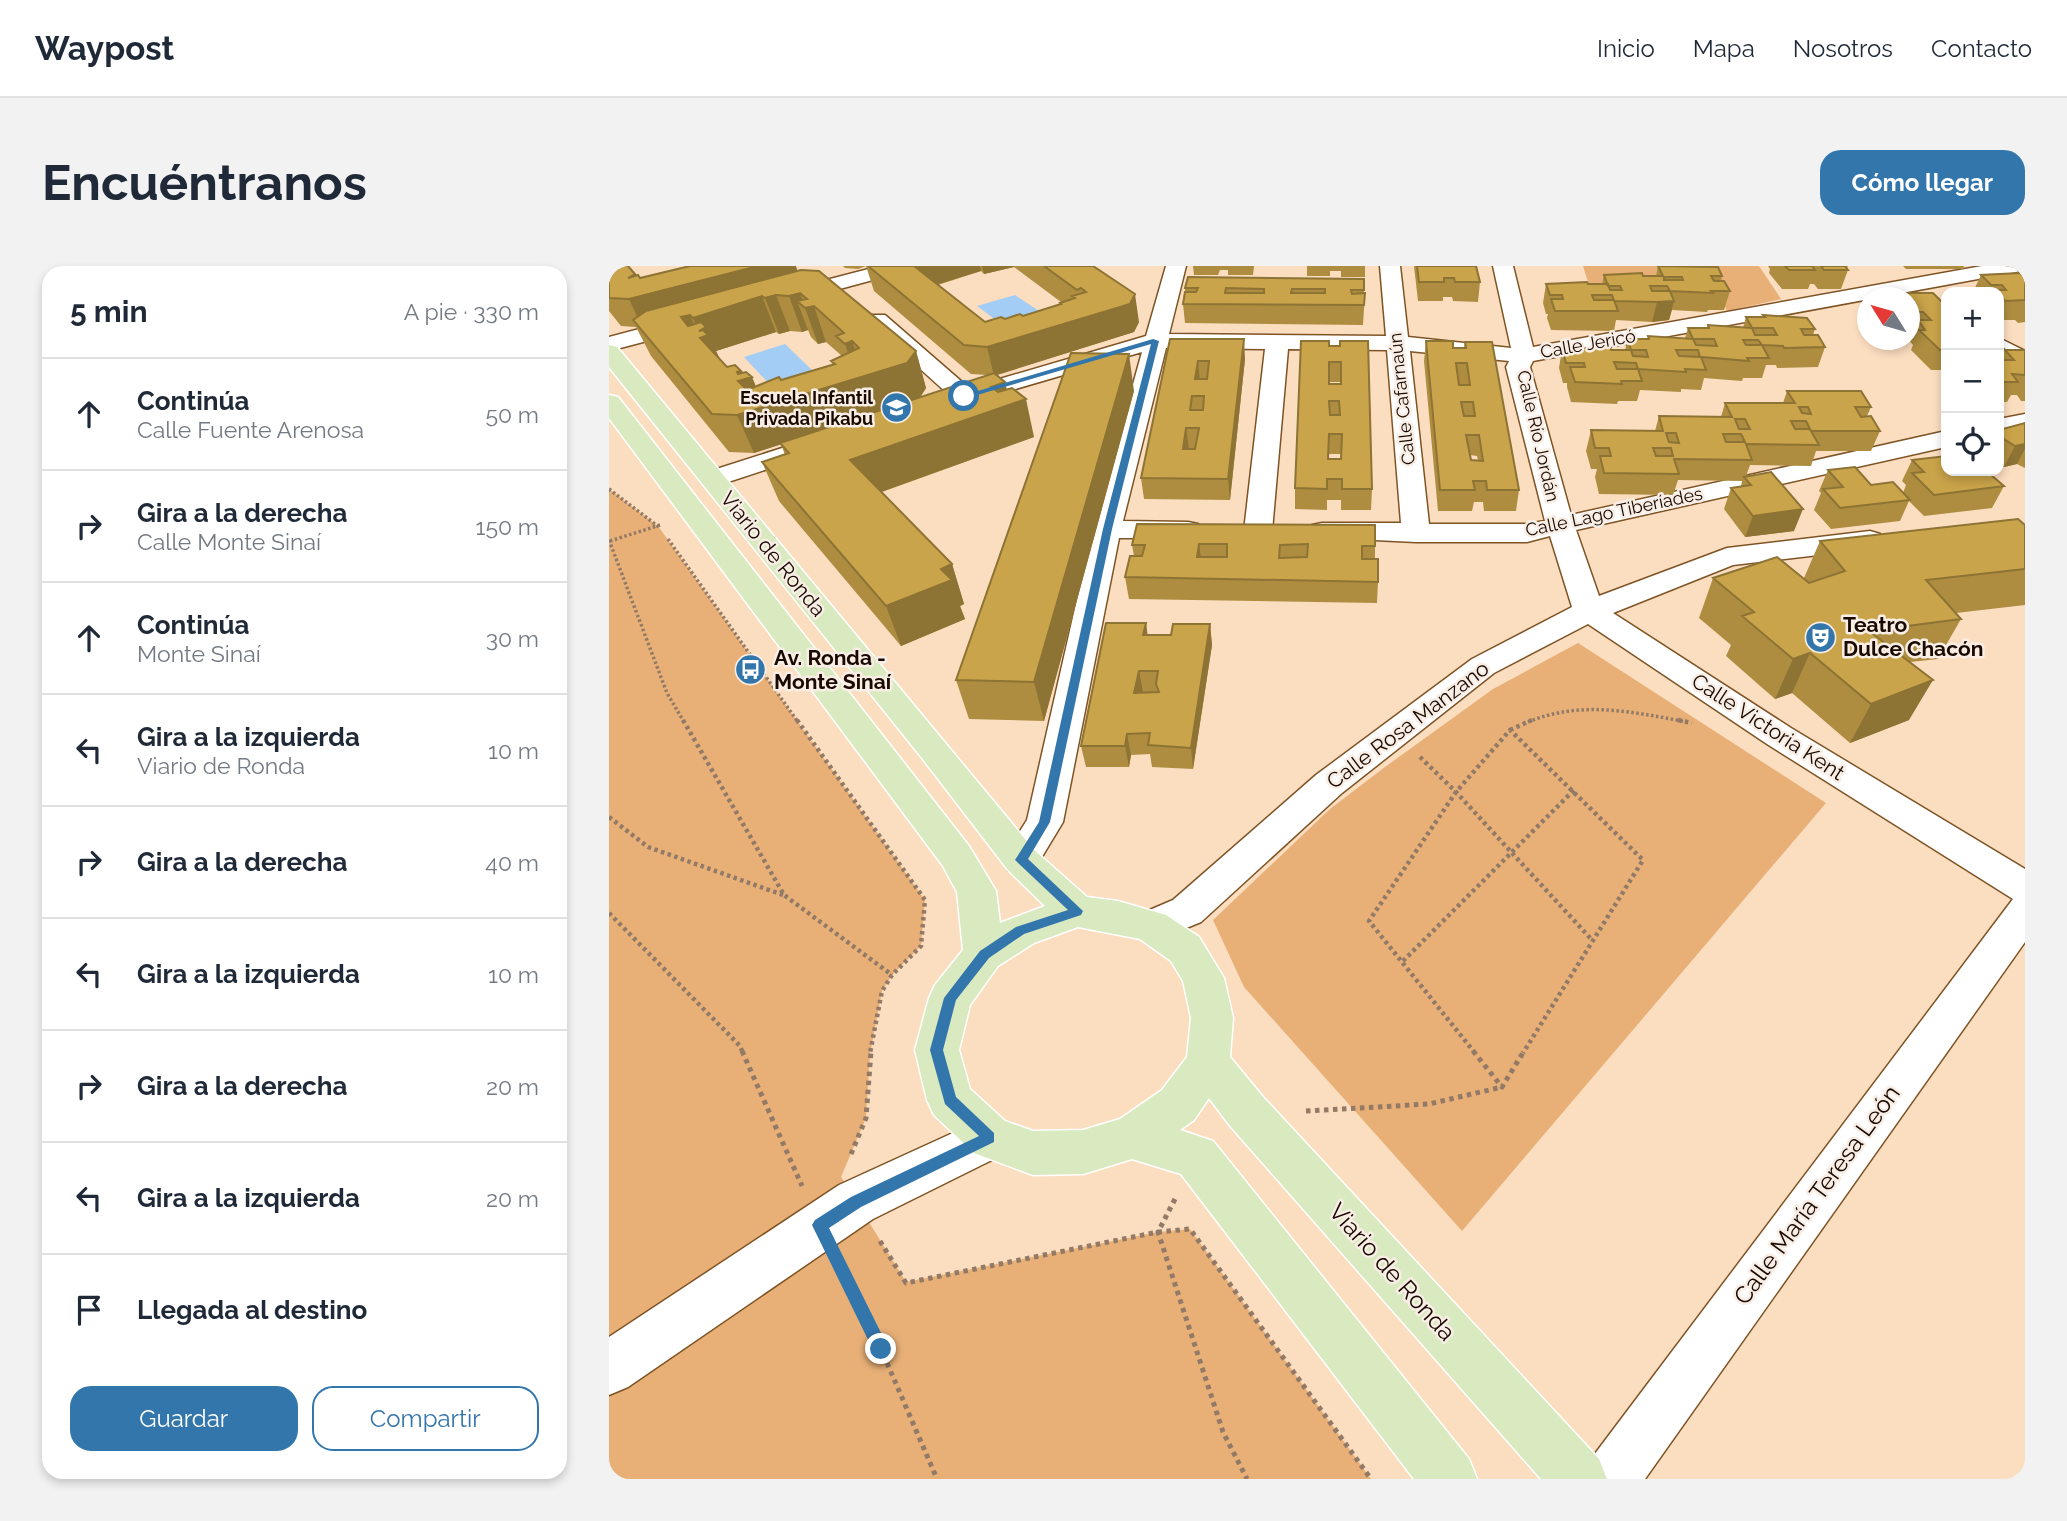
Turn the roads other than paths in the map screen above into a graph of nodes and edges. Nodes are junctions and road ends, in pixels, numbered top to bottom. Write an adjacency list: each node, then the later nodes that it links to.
1 (814, 266): 8 (street)
2 (903, 266): 8 (street)
3 (1175, 266): 15 (street)
4 (1390, 266): 17 (street, Calle Cafarnaún)
5 (1503, 266): 21 (street, Calle Río Jordán)
6 (2017, 266): 9 (street, Calle Jericó)
7 (1878, 273): 9 (street)
8 (836, 284): 13 (street); 23 (street)
9 (1900, 287)
10 (1857, 295): 21 (street, Calle Jericó)
11 (1920, 298): 12 (street)
12 (1923, 300)
13 (769, 302)
14 (716, 316): 18 (street)
15 (1155, 322): 16 (street, Calle Jericó); 23 (street, Calle Jericó); 32 (street)
16 (1277, 342): 17 (street, Calle Jericó); 33 (street)
17 (1396, 343): 21 (street, Calle Jericó); 34 (street, Calle Cafarnaún)
18 (609, 344)
19 (2004, 348): 22 (street)
20 (609, 352): 30 (main road, Viario de Ronda)
21 (1524, 356): 31 (street, Calle Río Jordán)
22 (2025, 361)
23 (964, 396): 25 (street, Calle Jericó)
24 (609, 402): 42 (main road, Viario de Ronda)
25 (927, 409)
26 (2025, 422): 27 (street)
27 (2004, 426)
28 (1941, 440): 31 (street, Calle Lago Tiberíades)
29 (827, 442): 30 (street)
30 (713, 479): 37 (main road, Viario de Ronda)
31 (1560, 525): 34 (street, Calle Lago Tiberíades); 36 (street)
32 (1107, 529): 33 (street, Calle Lago Tiberíades); 37 (street)
33 (1257, 531): 34 (street, Calle Lago Tiberíades)
34 (1416, 533)
35 (1903, 536): 36 (street, Calle Rosa Manzano)
36 (1589, 611): 38 (street, Calle Victoria Kent); 41 (street, Calle Rosa Manzano)
37 (1021, 860): 39 (main road, Viario de Ronda)
38 (2025, 888)
39 (1077, 911): 41 (main road); 42 (main road)
40 (2025, 911): 49 (street, Calle María Teresa León)
41 (1152, 926): 43 (main road)
42 (985, 954): 45 (main road)
43 (1208, 1063): 44 (main road); 48 (main road, Viario de Ronda)
44 (1132, 1137): 45 (main road); 47 (main road)
45 (990, 1138): 46 (street)
46 (609, 1368)
47 (1449, 1479)
48 (1579, 1479)
49 (1611, 1479)

